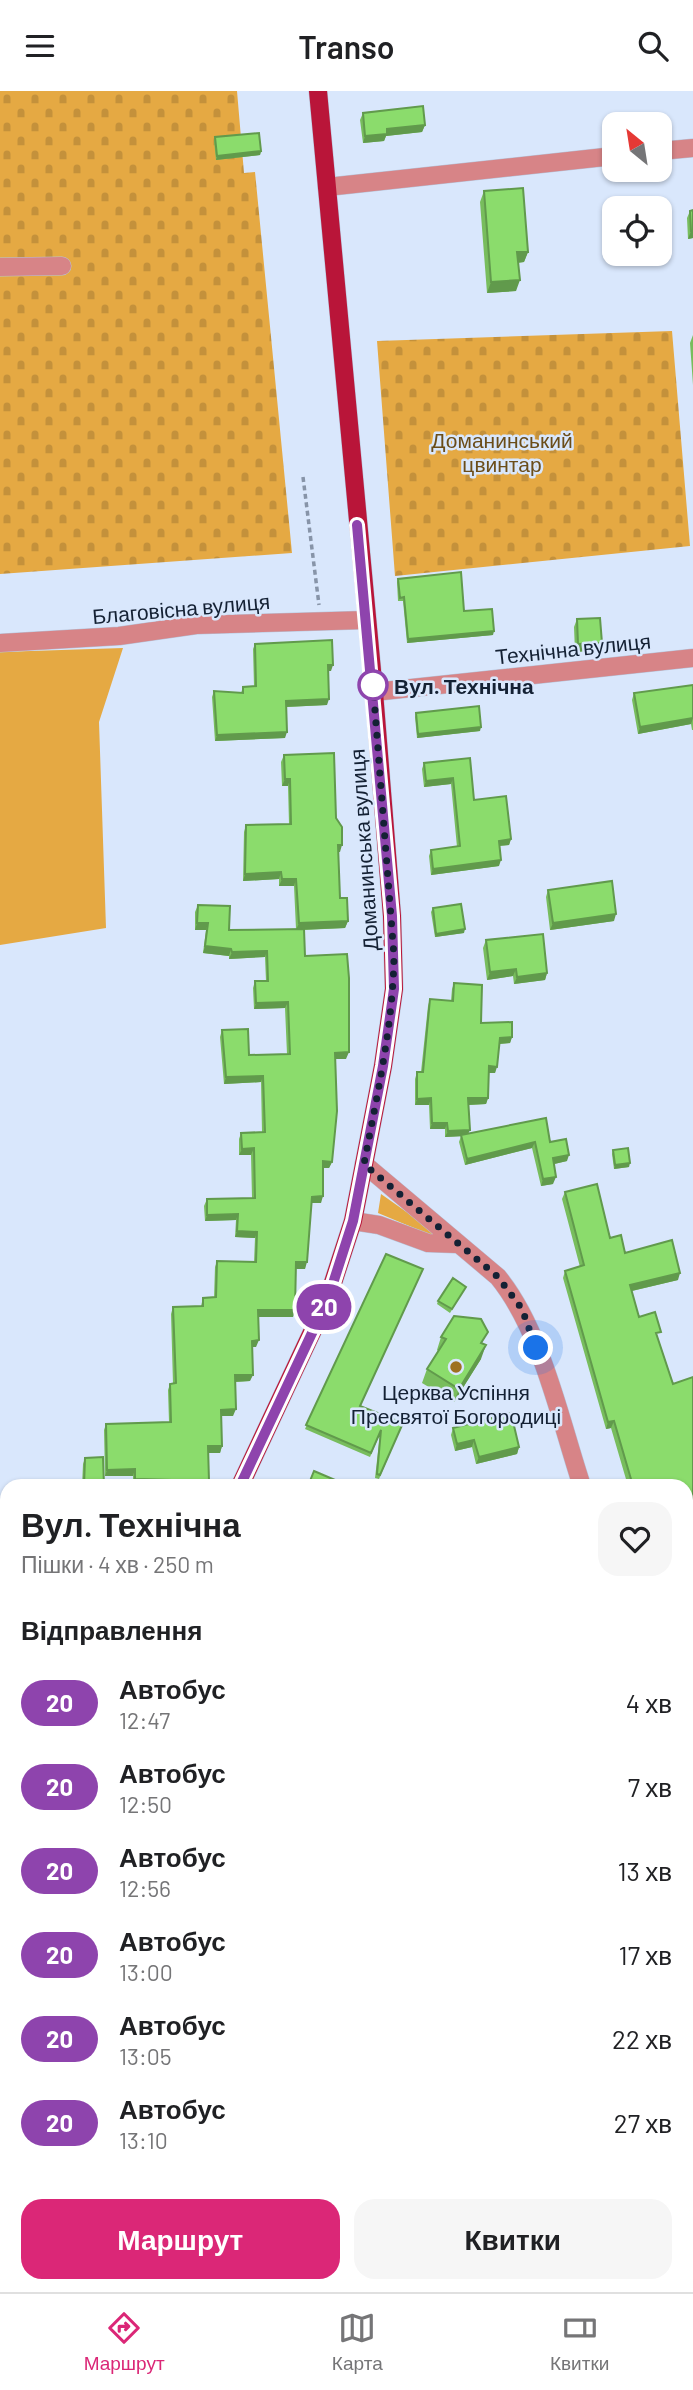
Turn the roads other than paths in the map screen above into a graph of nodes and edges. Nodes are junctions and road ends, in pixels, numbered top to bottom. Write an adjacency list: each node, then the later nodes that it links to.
1 (318, 91): 5 (main road, Доманинська вулиця)
2 (693, 148): 3 (street)
3 (672, 150)
4 (602, 157): 5 (street)
5 (327, 187): 8 (main road, Доманинська вулиця)
6 (62, 266): 7 (street)
7 (0, 267)
8 (366, 619): 9 (street, Благовісна вулиця); 11 (main road, Доманинська вулиця)
9 (0, 643)
10 (693, 658): 11 (street, Технічна вулиця)
11 (374, 692): 12 (main road, Доманинська вулиця)
12 (364, 1164): 13 (main road, Доманинська вулиця); 14 (street)
13 (353, 1221): 14 (street); 15 (main road, Доманинська вулиця)
14 (456, 1244): 16 (street)
15 (243, 1479)
16 (580, 1479)

